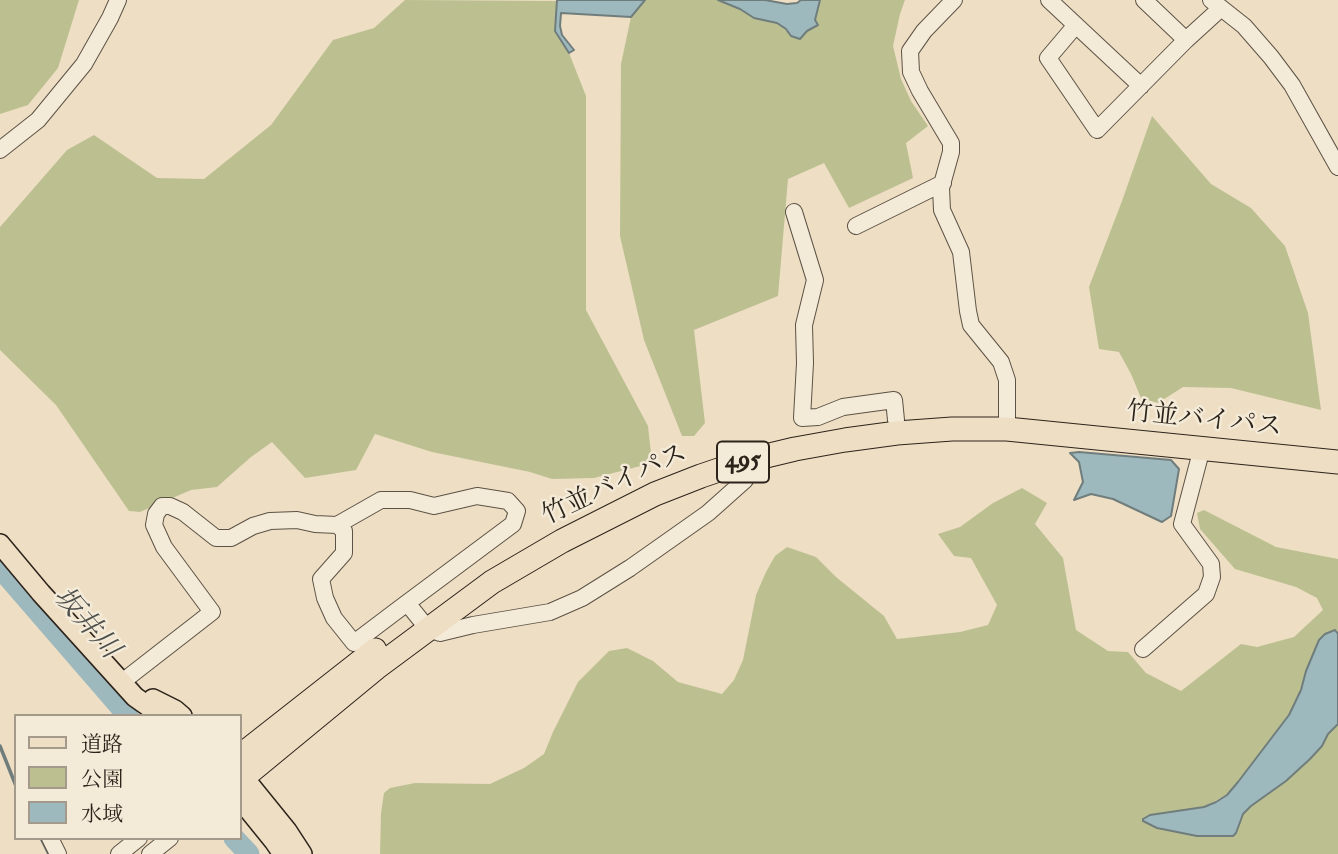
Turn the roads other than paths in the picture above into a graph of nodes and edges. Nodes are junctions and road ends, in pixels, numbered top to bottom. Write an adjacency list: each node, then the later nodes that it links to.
1 (118, 0): 9 (street)
2 (954, 0): 11 (street)
3 (1049, 0): 6 (street)
4 (1144, 0): 7 (street)
5 (1216, 4): 7 (street); 10 (street)
6 (1076, 24): 8 (street); 8 (street)
7 (1186, 40): 8 (street)
8 (1141, 86)
9 (0, 149)
10 (1338, 167)
11 (943, 183): 13 (street); 15 (street)
12 (794, 212): 14 (street)
13 (856, 226)
14 (896, 420): 15 (highway, 竹並バイパス / 495); 22 (highway, 竹並バイパス / 495)
15 (1008, 424): 16 (highway, 竹並バイパス / 495); 17 (highway, 竹並バイパス / 495); 18 (highway, 竹並バイパス / 495)
16 (1338, 447)
17 (1202, 448): 19 (highway, 竹並バイパス / 495); 23 (street)
18 (746, 461): 22 (highway, 竹並バイパス / 495); 22 (street)
19 (1338, 462)
20 (337, 525): 22 (street); 22 (street); 24 (street)
21 (0, 544): 24 (main road)
22 (418, 616): 27 (highway, 竹並バイパス / 495)
23 (1143, 649)
24 (122, 682): 25 (main road); 26 (main road)
25 (159, 714)
26 (179, 714)
27 (242, 776)
28 (242, 778): 35 (main road)
29 (242, 779): 34 (main road)
30 (136, 840): 32 (street)
31 (168, 840): 33 (street)
32 (119, 854)
33 (150, 854)
34 (283, 854)
35 (302, 854)

